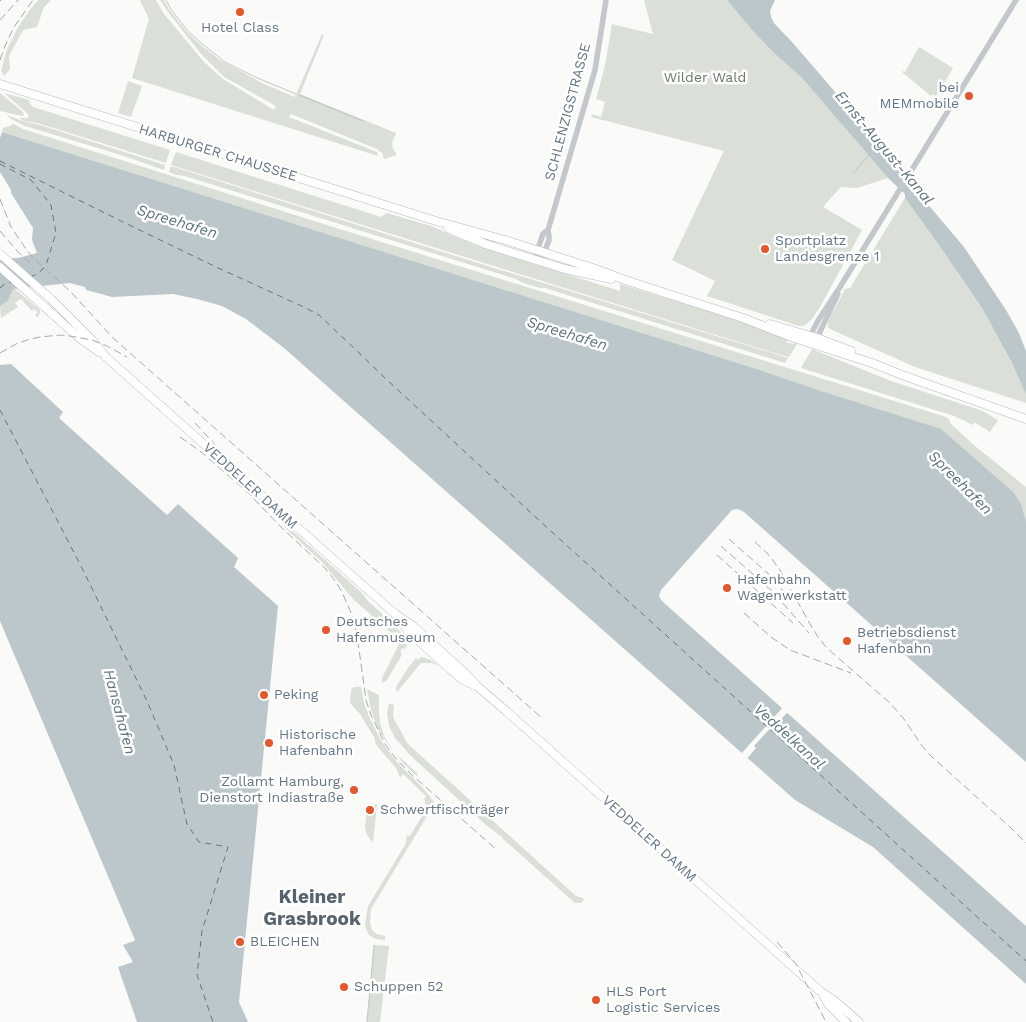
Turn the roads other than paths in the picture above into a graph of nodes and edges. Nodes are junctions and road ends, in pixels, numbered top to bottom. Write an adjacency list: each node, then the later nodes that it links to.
1 (606, 0): 5 (street, SCHLENZIGSTRASSE)
2 (1016, 0): 10 (street)
3 (0, 84): 4 (main road, HARBURGER CHAUSSEE)
4 (436, 221): 5 (main road, HARBURGER CHAUSSEE); 7 (main road, HARBURGER CHAUSSEE)
5 (541, 252): 7 (street); 9 (main road, HARBURGER CHAUSSEE)
6 (2, 256): 11 (main road, VEDDELER DAMM)
7 (539, 260): 9 (main road, HARBURGER CHAUSSEE)
8 (0, 267): 11 (main road, VEDDELER DAMM)
9 (628, 282): 10 (main road, HARBURGER CHAUSSEE)
10 (812, 339): 12 (main road); 12 (main road, HARBURGER CHAUSSEE)
11 (106, 357): 14 (main road, VEDDELER DAMM)
12 (872, 363): 13 (main road)
13 (1026, 419)
14 (820, 991): 15 (main road, VEDDELER DAMM); 16 (main road, VEDDELER DAMM)
15 (846, 1022)
16 (859, 1022)

